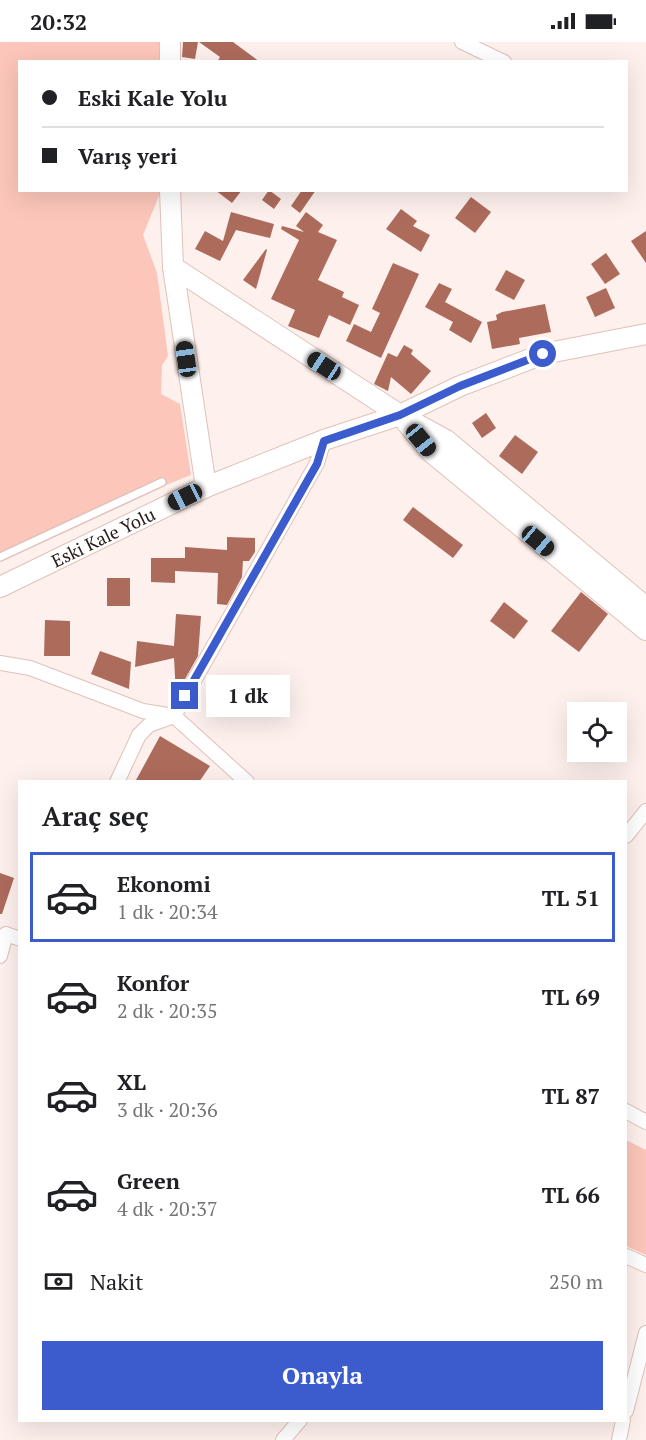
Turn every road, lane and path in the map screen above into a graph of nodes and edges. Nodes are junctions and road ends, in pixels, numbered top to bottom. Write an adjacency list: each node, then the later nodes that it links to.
1 (170, 42): 3 (street)
2 (462, 42): 4 (street)
3 (170, 60)
4 (500, 60)
5 (170, 192): 6 (street)
6 (173, 267): 8 (street); 11 (street)
7 (646, 334): 8 (street, Eski Kale Yolu)
8 (400, 415): 9 (street, Eski Kale Yolu); 14 (street); 15 (street)
9 (324, 441): 11 (street, Eski Kale Yolu); 17 (street)
10 (162, 482): 12 (lane)
11 (206, 487): 13 (street, Eski Kale Yolu)
12 (0, 557)
13 (0, 587)
14 (646, 607)
15 (646, 630)
16 (0, 663): 17 (street)
17 (174, 716): 18 (street); 19 (street)
18 (118, 780)
19 (245, 780)
20 (646, 811): 21 (street)
21 (627, 835)
22 (9, 935): 23 (street)
23 (0, 956)
24 (627, 1112): 25 (street)
25 (646, 1122)
26 (627, 1256): 27 (street)
27 (646, 1265)
28 (646, 1333): 29 (street)
29 (627, 1408)
30 (298, 1422): 32 (street)
31 (623, 1422): 33 (street)
32 (283, 1440)
33 (619, 1440)

